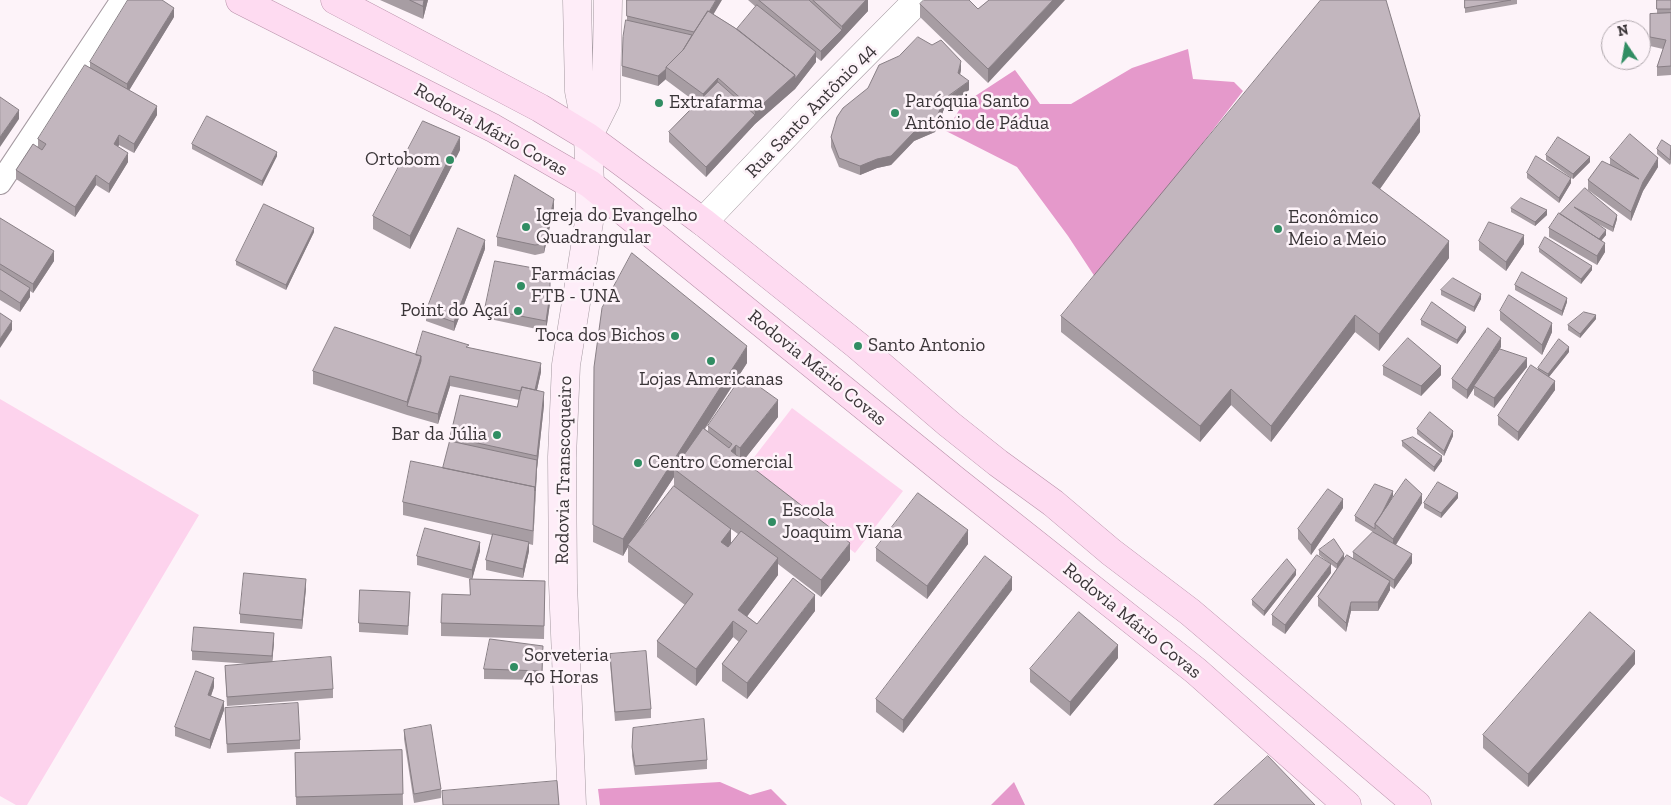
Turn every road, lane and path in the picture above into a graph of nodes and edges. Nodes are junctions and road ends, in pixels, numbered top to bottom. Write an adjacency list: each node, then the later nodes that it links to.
1 (122, 0): 8 (street)
2 (240, 0): 9 (main road, Rodovia Mário Covas)
3 (334, 0): 7 (main road)
4 (577, 0): 7 (main road, Rodovia Transcoqueiro)
5 (608, 0): 7 (main road)
6 (918, 0): 10 (street, Rua Santo Antônio 44)
7 (588, 138): 9 (main road, Rodovia Transcoqueiro); 10 (main road)
8 (0, 183)
9 (590, 184): 11 (main road, Rodovia Transcoqueiro); 12 (main road, Rodovia Mário Covas)
10 (704, 222): 13 (main road)
11 (572, 805)
12 (1347, 805)
13 (1417, 805)

